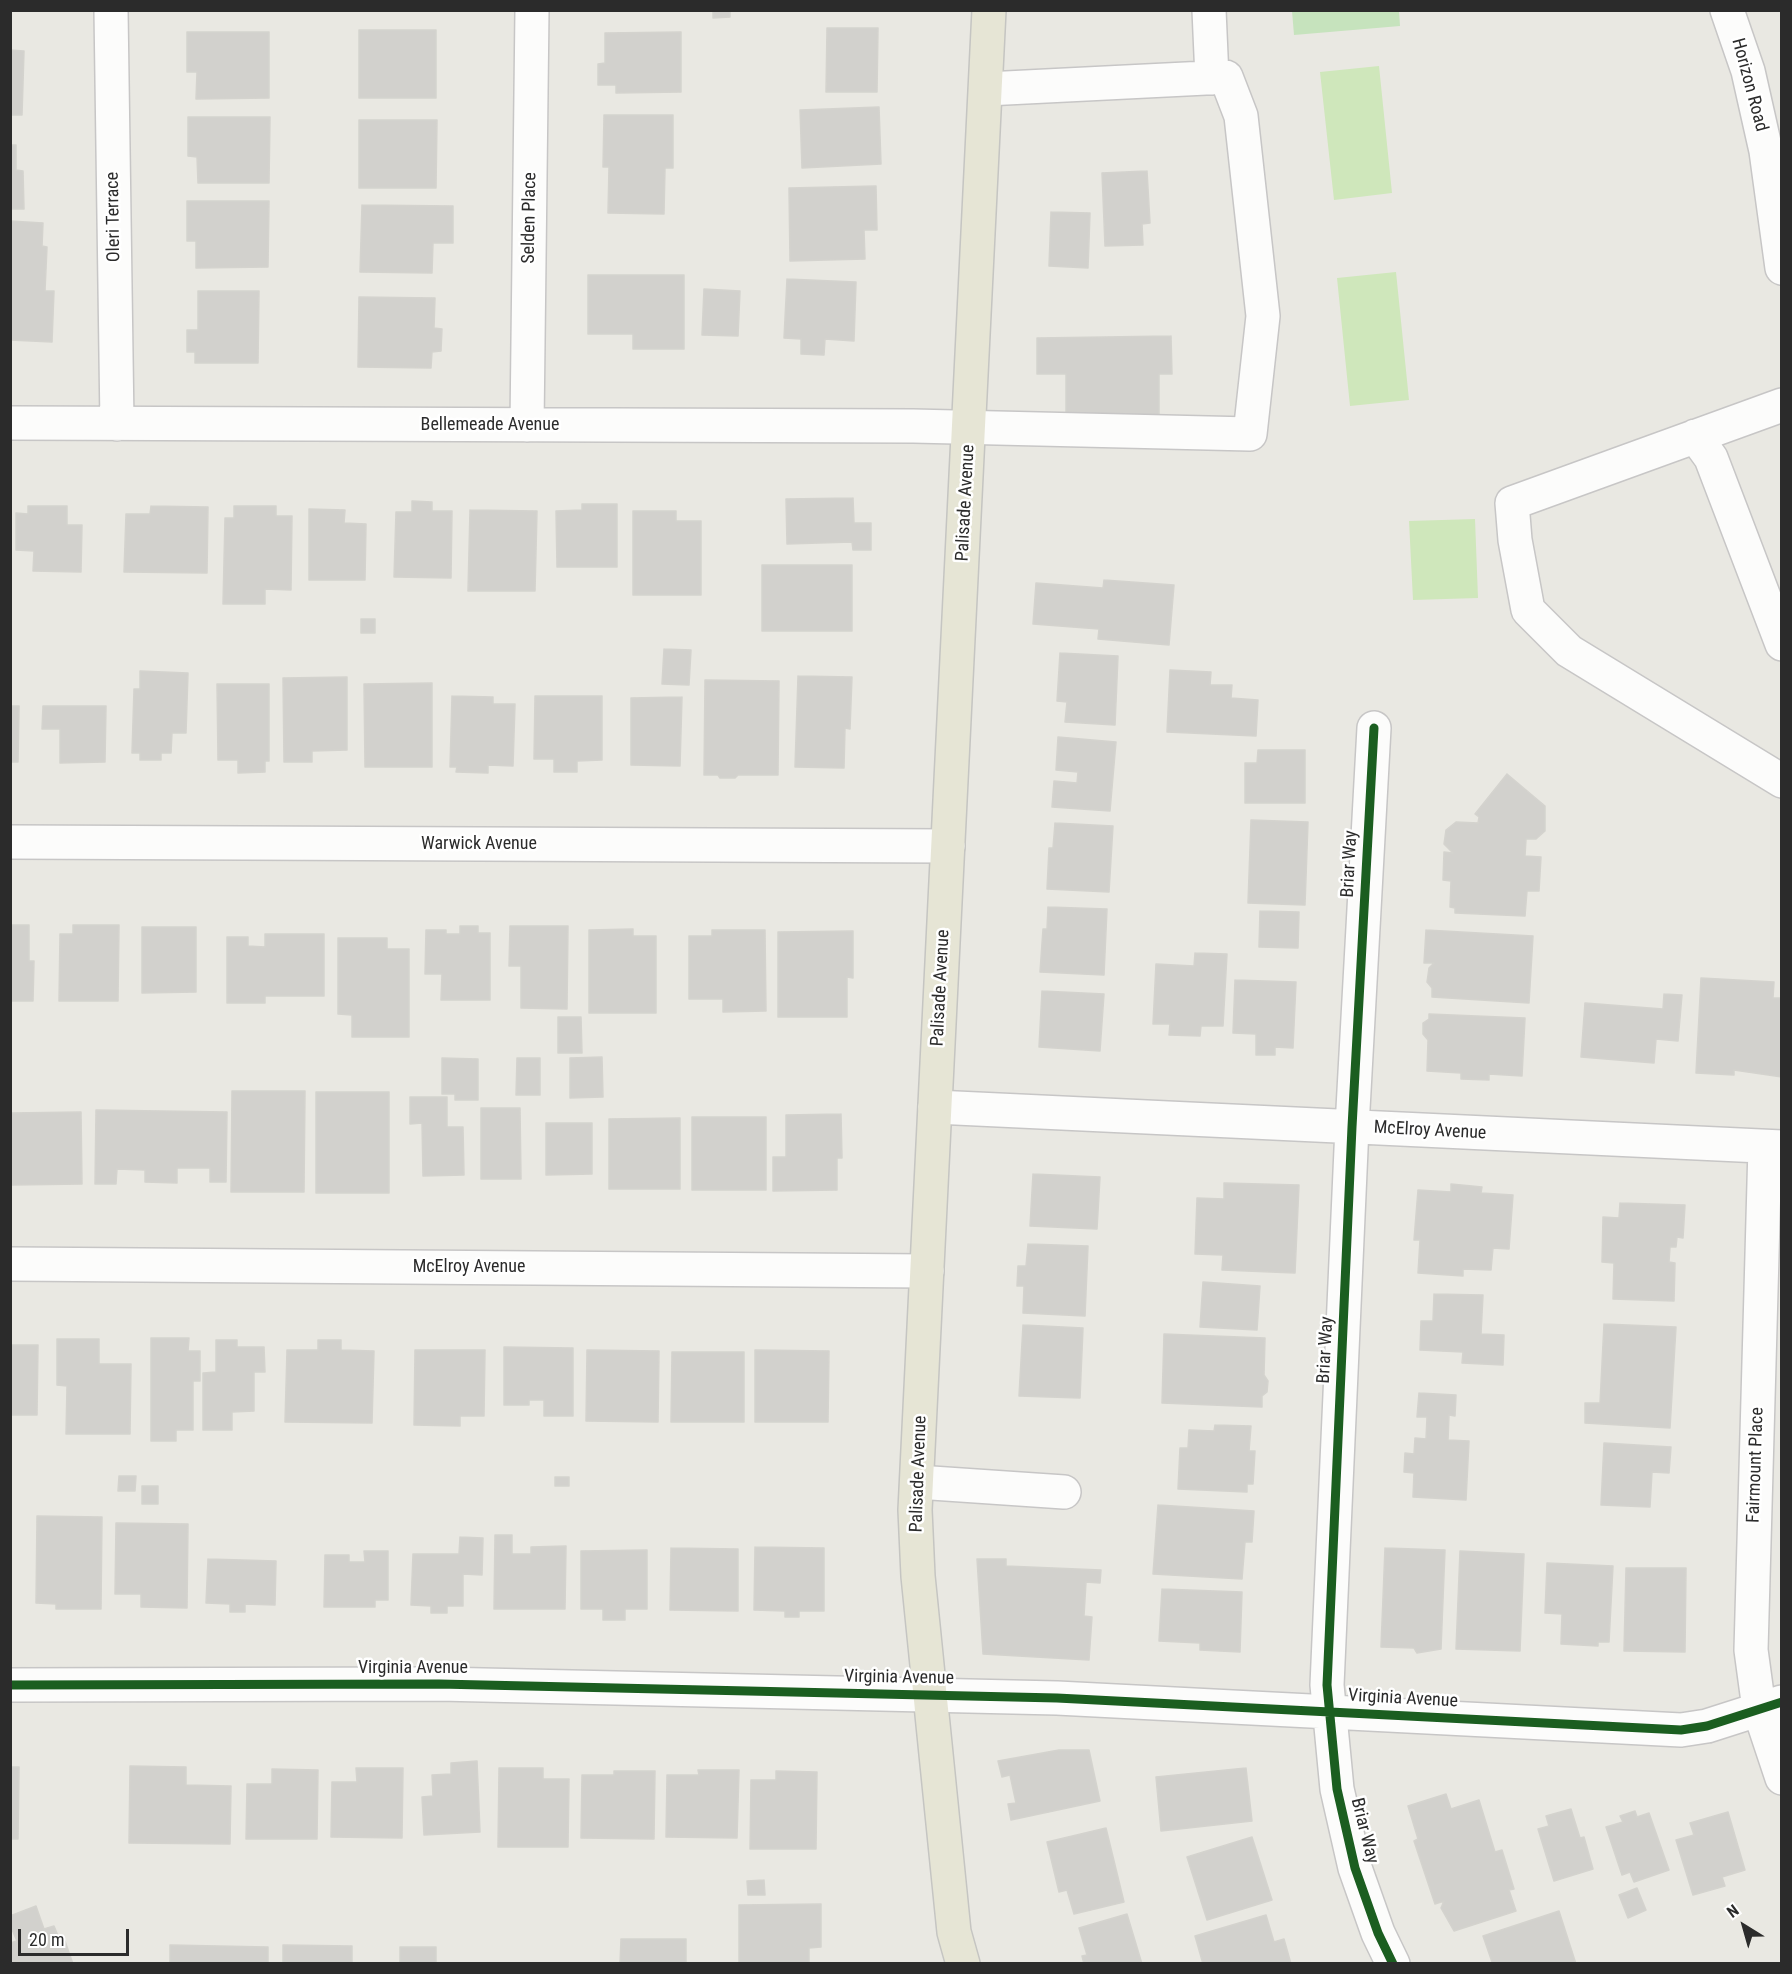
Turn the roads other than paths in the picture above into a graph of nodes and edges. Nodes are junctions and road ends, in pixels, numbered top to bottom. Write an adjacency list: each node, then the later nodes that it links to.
1 (111, 10): 11 (street, Oleri Terrace)
2 (532, 10): 12 (street, Selden Place)
3 (989, 10): 7 (main road, Palisade Avenue)
4 (1209, 10): 6 (street)
5 (1727, 10): 8 (street, Horizon Road)
6 (1212, 78): 7 (street); 13 (street, Bellemeade Avenue)
7 (986, 89): 13 (main road, Palisade Avenue)
8 (1780, 252)
9 (1782, 405): 14 (street)
10 (10, 423): 11 (street, Bellemeade Avenue)
11 (117, 424): 12 (street, Bellemeade Avenue)
12 (527, 425): 13 (street, Bellemeade Avenue)
13 (970, 426): 19 (main road, Palisade Avenue)
14 (1695, 436): 15 (street); 17 (street)
15 (1782, 644)
16 (1374, 728): 21 (street, Briar Way)
17 (1782, 781)
18 (10, 842): 19 (street, Warwick Avenue)
19 (948, 846): 20 (main road, Palisade Avenue)
20 (936, 1107): 21 (street, McElroy Avenue); 24 (main road, Palisade Avenue)
21 (1352, 1127): 22 (street, McElroy Avenue); 30 (street, Briar Way)
22 (1773, 1147): 29 (street, Fairmount Place)
23 (10, 1264): 24 (street, McElroy Avenue)
24 (927, 1271): 25 (main road, Palisade Avenue)
25 (917, 1482): 26 (street); 28 (main road, Palisade Avenue)
26 (1064, 1492)
27 (10, 1685): 28 (street, Virginia Avenue)
28 (929, 1695): 30 (street, Virginia Avenue); 32 (main road, Palisade Avenue)
29 (1770, 1706): 30 (street, Virginia Avenue); 31 (street, Fairmount Place)
30 (1328, 1712): 35 (street, Briar Way)
31 (1782, 1778)
32 (954, 1932): 33 (main road); 34 (main road, Palisade Avenue)
33 (940, 1964)
34 (963, 1964)
35 (1393, 1964)

